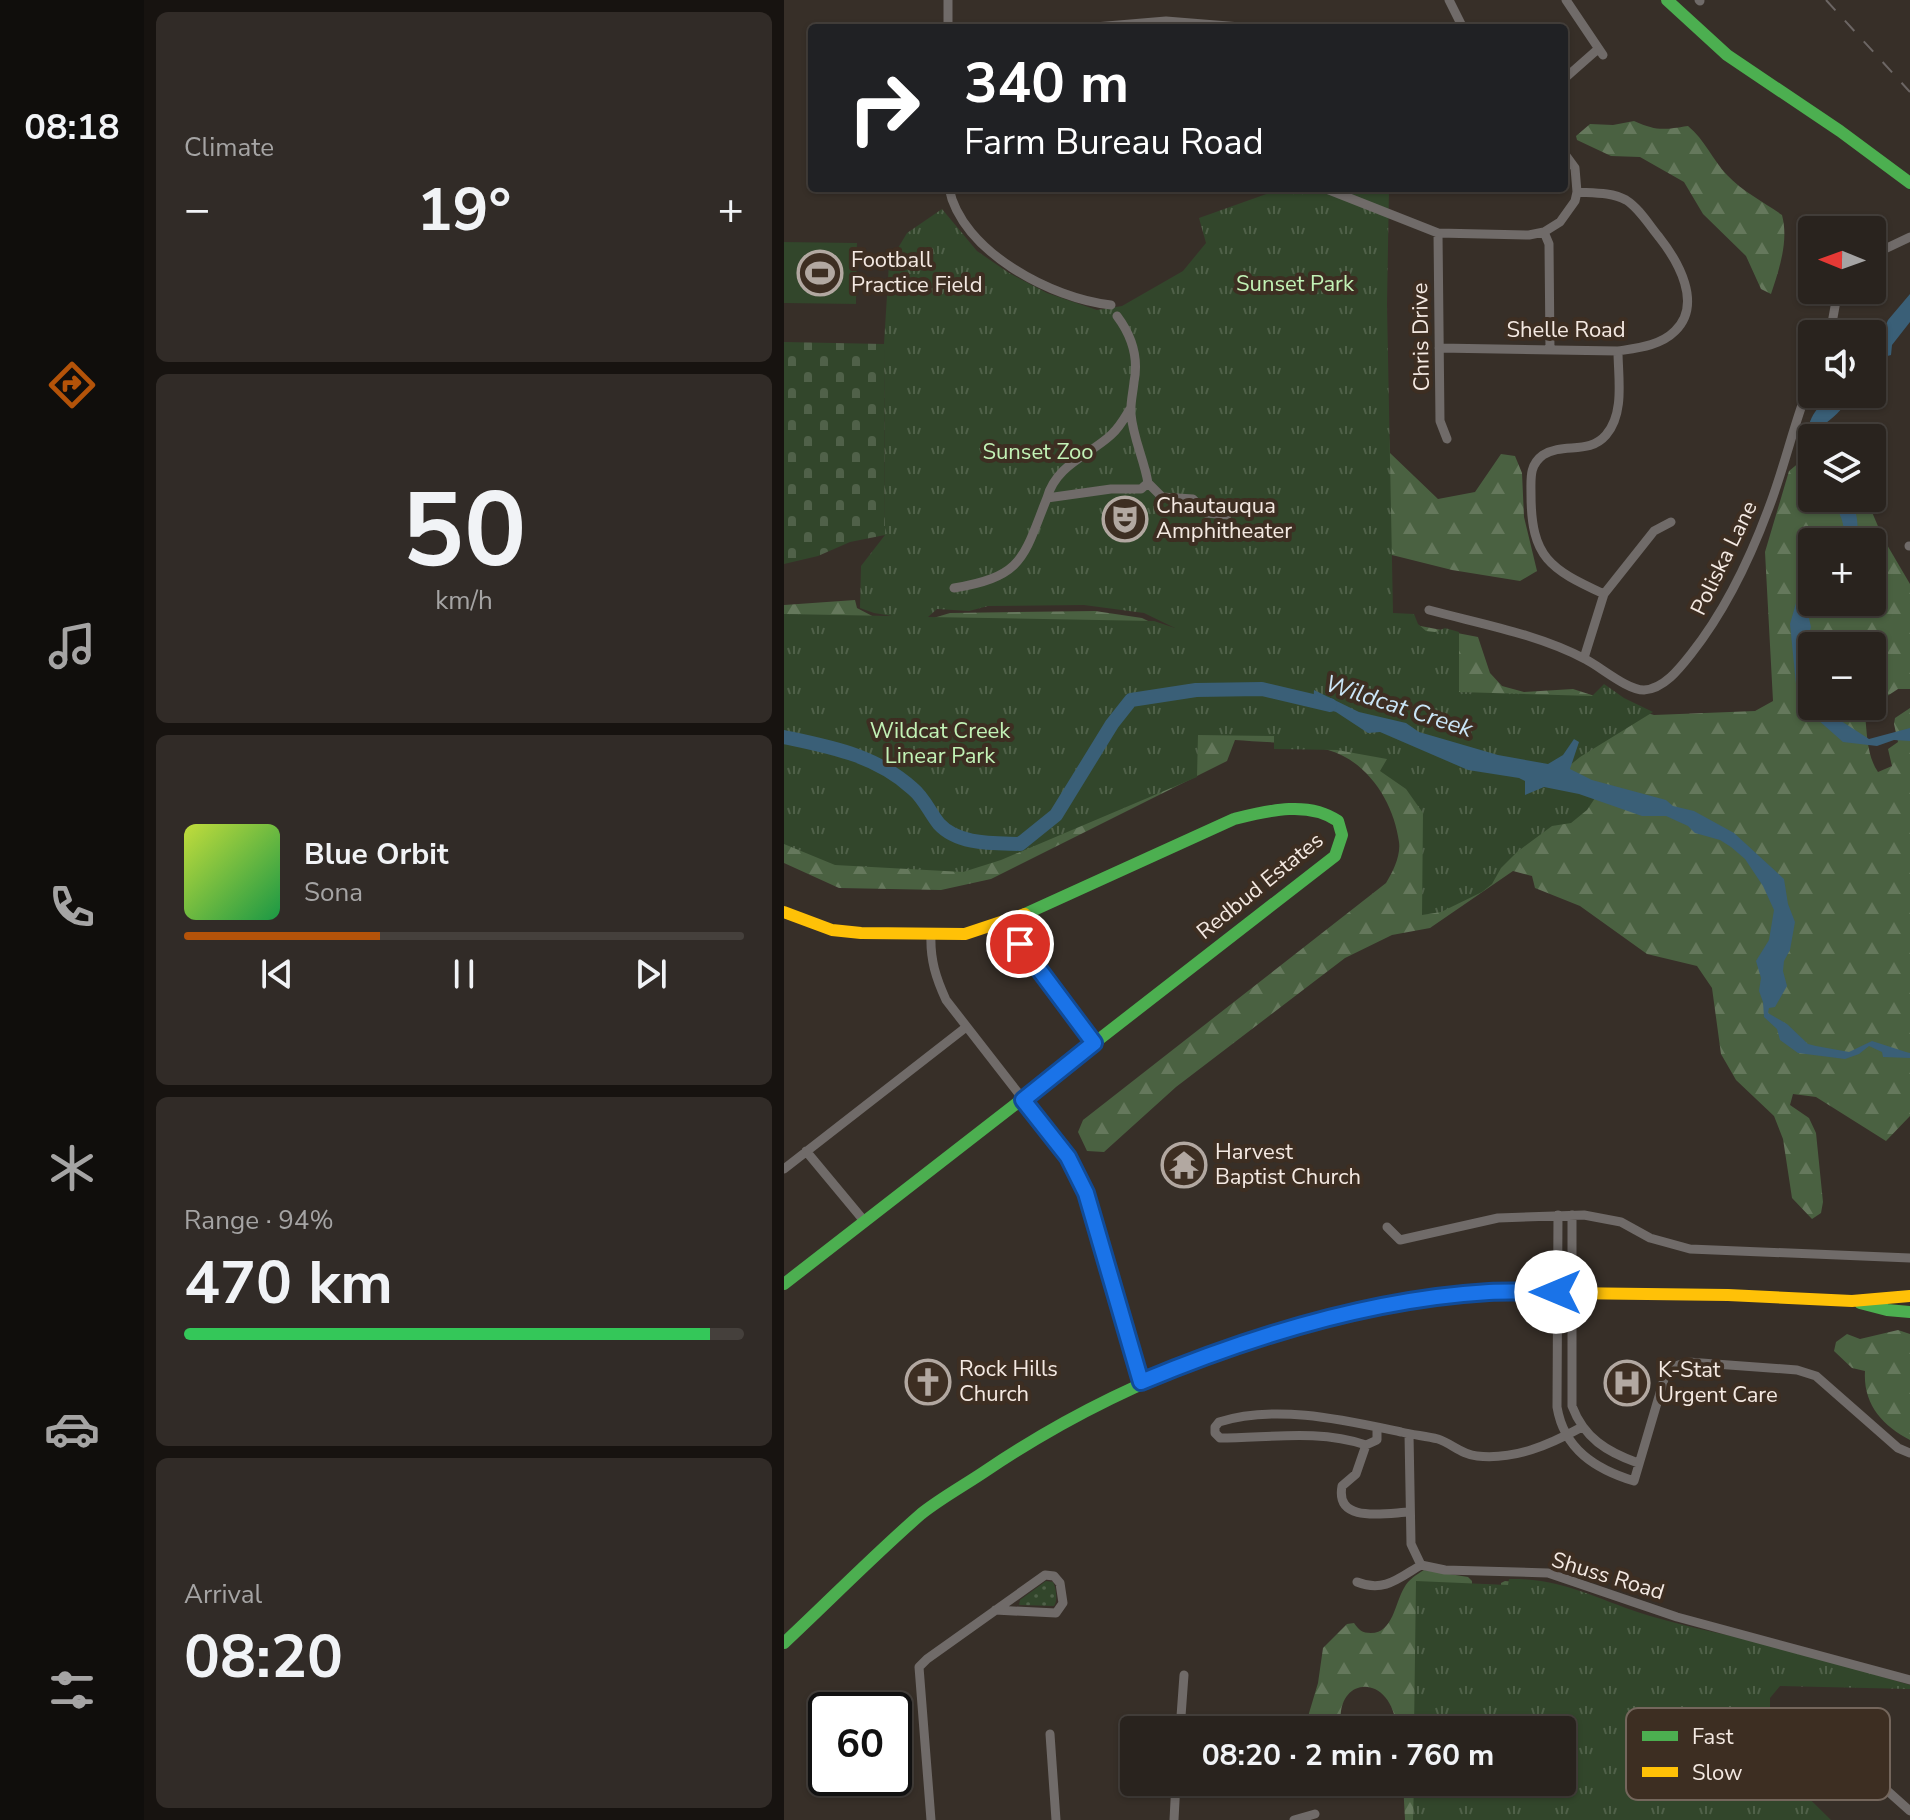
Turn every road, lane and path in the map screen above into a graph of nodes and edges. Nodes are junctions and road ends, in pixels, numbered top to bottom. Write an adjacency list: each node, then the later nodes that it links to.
1 (948, 0): 5 (street)
2 (1449, 0): 8 (street)
3 (1566, 0): 9 (street)
4 (1667, 0): 10 (main road)
5 (948, 24)
6 (1130, 24): 7 (street)
7 (1203, 24)
8 (1461, 24)
9 (1568, 76)
10 (1844, 134): 12 (main road); 13 (main road)
11 (1568, 158): 16 (street)
12 (1910, 169)
13 (1910, 183)
14 (951, 192): 21 (street)
15 (1334, 192): 18 (street)
16 (1577, 192): 17 (street); 25 (street, Shelle Road)
17 (1544, 232): 18 (street); 24 (street)
18 (1438, 233): 23 (street, Chris Drive)
19 (1910, 237): 20 (street)
20 (1886, 248)
21 (1111, 305)
22 (1117, 316): 27 (street)
23 (1439, 348): 24 (street, Shelle Road); 28 (street, Chris Drive)
24 (1550, 350): 25 (street, Shelle Road)
25 (1618, 351): 34 (street)
26 (1802, 408): 36 (street, Poliska Lane)
27 (1130, 409): 29 (street); 30 (street)
28 (1447, 439)
29 (1148, 483): 30 (street); 31 (street)
30 (1047, 498): 33 (street)
31 (1227, 515)
32 (1671, 522): 34 (street)
33 (954, 588)
34 (1604, 594): 36 (street)
35 (1429, 610): 36 (street, Poliska Lane)
36 (1584, 658)
37 (784, 912): 39 (main road, Redbud Estates)
38 (1010, 921): 39 (main road, Redbud Estates); 41 (street); 41 (main road, Redbud Estates)
39 (931, 935): 40 (street)
40 (965, 1028): 42 (street); 43 (street)
41 (1094, 1043): 42 (main road, Redbud Estates)
42 (1023, 1100): 47 (main road, Redbud Estates); 56 (street)
43 (806, 1151): 44 (street); 47 (street)
44 (784, 1169)
45 (1558, 1215): 46 (street); 48 (street); 51 (street)
46 (1572, 1215): 49 (street); 52 (street)
47 (865, 1222): 50 (main road, Redbud Estates)
48 (1387, 1227)
49 (1910, 1258)
50 (784, 1284)
51 (1556, 1292): 52 (main road); 56 (main road); 60 (street)
52 (1572, 1292): 54 (main road); 58 (street)
53 (1910, 1296): 54 (main road)
54 (1852, 1301): 55 (main road)
55 (1910, 1312)
56 (1141, 1382): 68 (main road)
57 (1377, 1427): 59 (street); 61 (street); 61 (street)
58 (1582, 1427): 60 (street); 63 (street)
59 (1409, 1434): 60 (street); 64 (street)
60 (1566, 1436): 63 (street)
61 (1366, 1445): 64 (street)
62 (1910, 1453): 63 (street)
63 (1638, 1463)
64 (1410, 1512): 65 (street)
65 (1421, 1565): 66 (street); 70 (street, Shuss Road)
66 (1357, 1582)
67 (995, 1610): 67 (street); 77 (street)
68 (784, 1643)
69 (1184, 1675): 71 (street)
70 (1910, 1680)
71 (1181, 1716)
72 (1050, 1734): 78 (street)
73 (1890, 1793): 75 (street)
74 (1175, 1796): 79 (street)
75 (1910, 1811)
76 (1315, 1814): 80 (street)
77 (931, 1820)
78 (1056, 1820)
79 (1174, 1820)
80 (1294, 1820)

